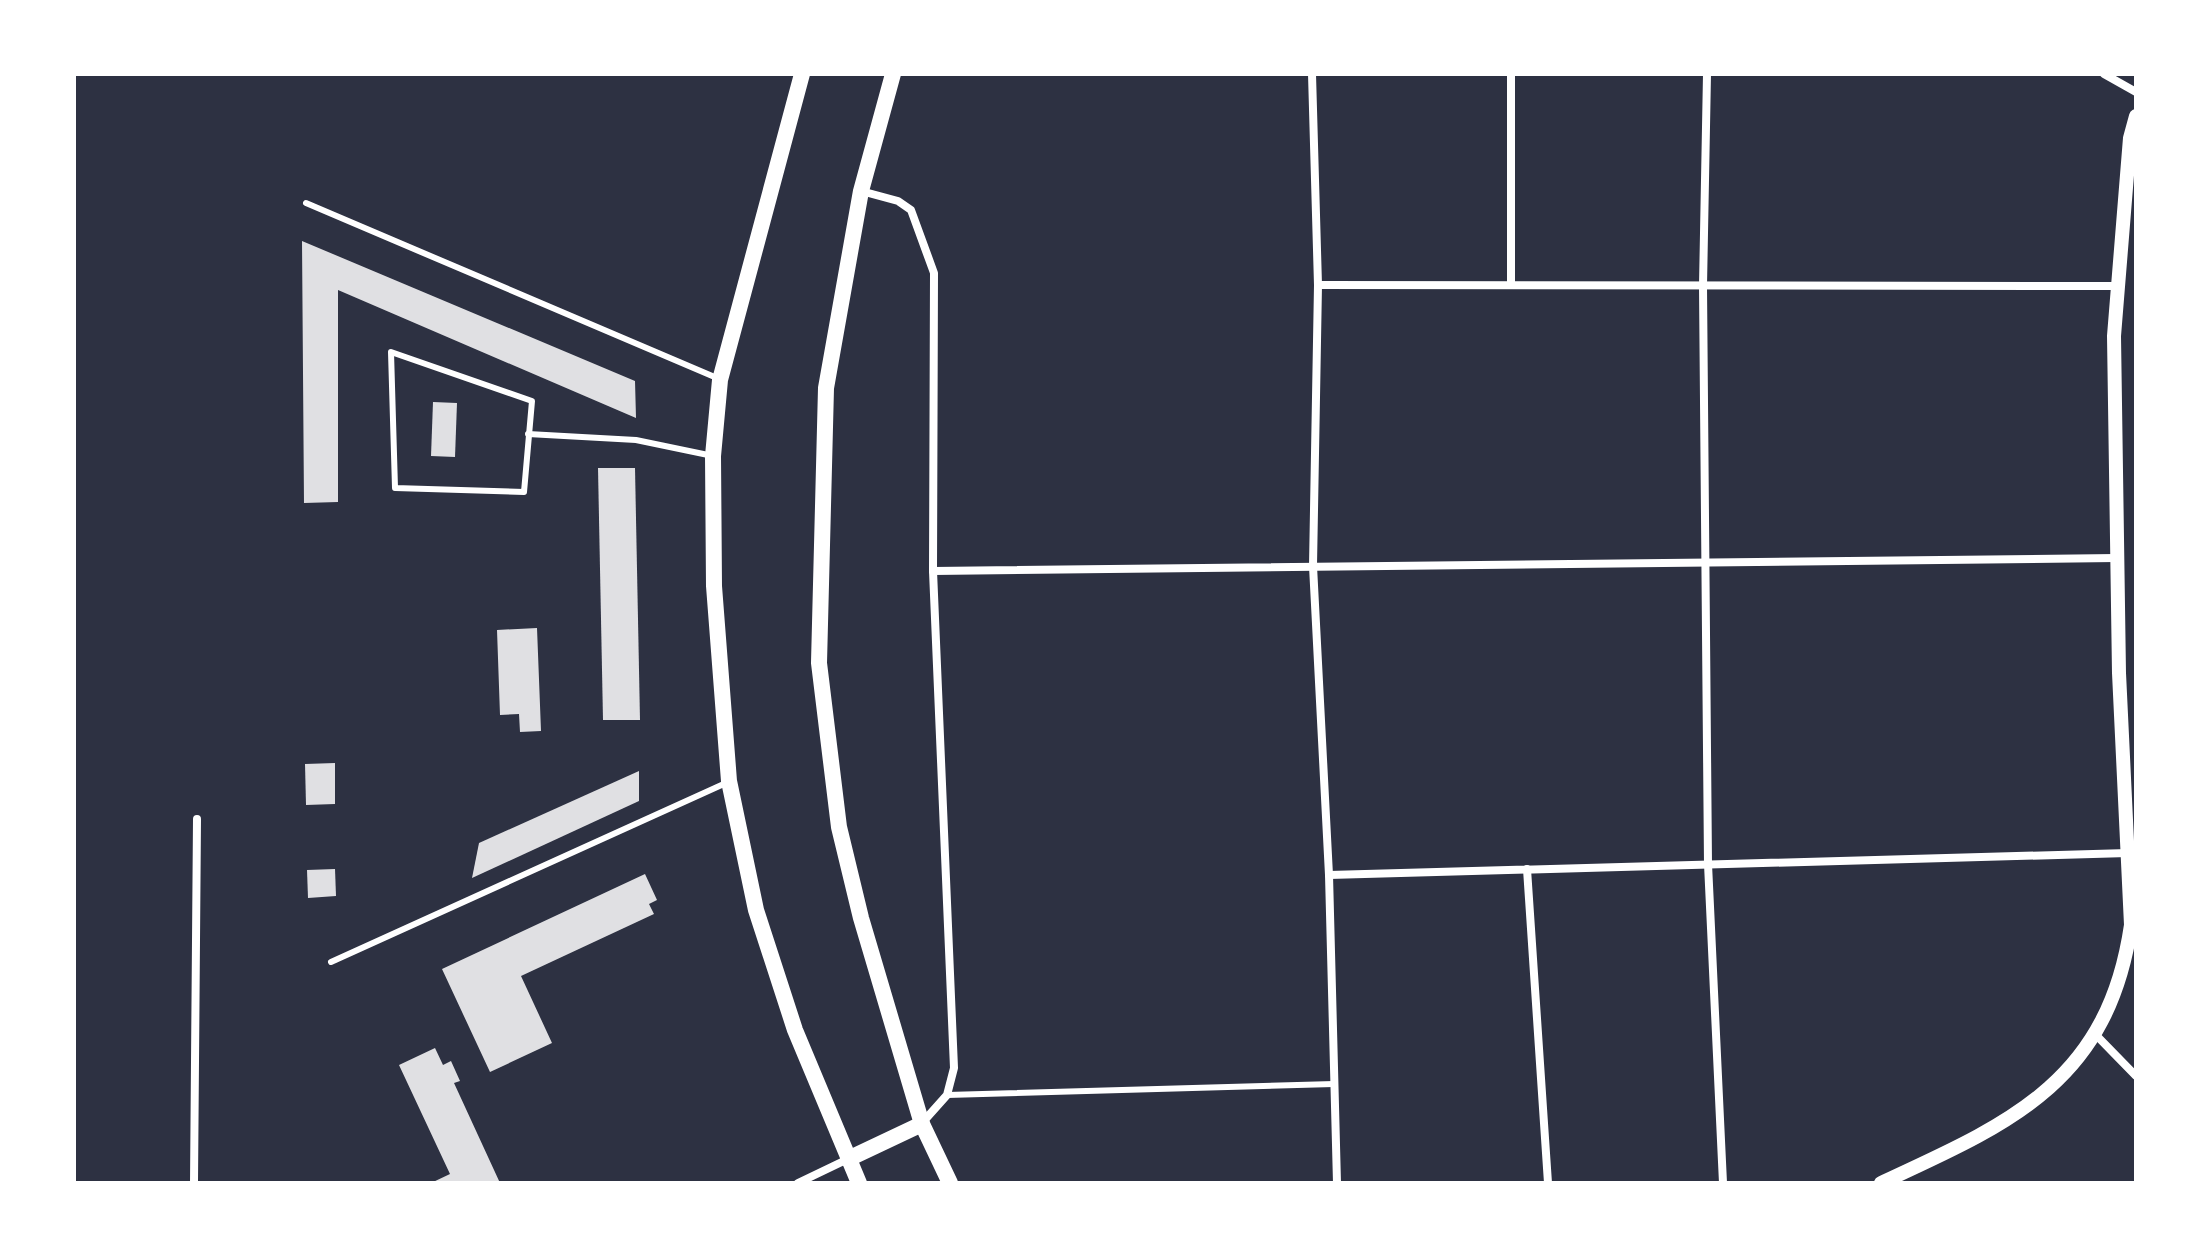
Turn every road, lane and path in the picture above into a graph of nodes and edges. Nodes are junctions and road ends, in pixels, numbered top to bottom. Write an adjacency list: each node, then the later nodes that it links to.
1 (802, 74): 15 (main road)
2 (893, 74): 9 (main road)
3 (1312, 74): 11 (street)
4 (1511, 74): 12 (street)
5 (1707, 74): 13 (street)
6 (2104, 74): 7 (street)
7 (2136, 92)
8 (2136, 116): 14 (street)
9 (861, 191): 21 (street); 33 (main road)
10 (306, 203): 15 (lane)
11 (1318, 285): 12 (street); 20 (street)
12 (1511, 285): 13 (street)
13 (1703, 286): 14 (street); 19 (street)
14 (2118, 286): 18 (street)
15 (720, 380): 17 (main road)
16 (528, 434): 16 (lane); 17 (lane)
17 (713, 456): 22 (main road)
18 (2116, 558): 19 (street); 24 (street)
19 (1707, 562): 20 (street); 25 (street)
20 (1313, 566): 21 (street); 27 (street)
21 (933, 571): 32 (street)
22 (729, 781): 28 (lane); 34 (main road)
23 (197, 819): 35 (street)
24 (2129, 853): 25 (street); 29 (street)
25 (1708, 864): 26 (street); 41 (street)
26 (1527, 869): 27 (street); 40 (street)
27 (1329, 875): 31 (street)
28 (331, 962)
29 (2095, 1034): 30 (street); 42 (street)
30 (2136, 1076)
31 (1334, 1084): 32 (lane); 39 (street)
32 (947, 1095): 33 (street)
33 (922, 1124): 34 (main road); 38 (main road)
34 (848, 1159): 36 (street); 37 (main road)
35 (194, 1183)
36 (798, 1183)
37 (859, 1183)
38 (950, 1183)
39 (1337, 1183)
40 (1548, 1183)
41 (1723, 1183)
42 (1881, 1183)

